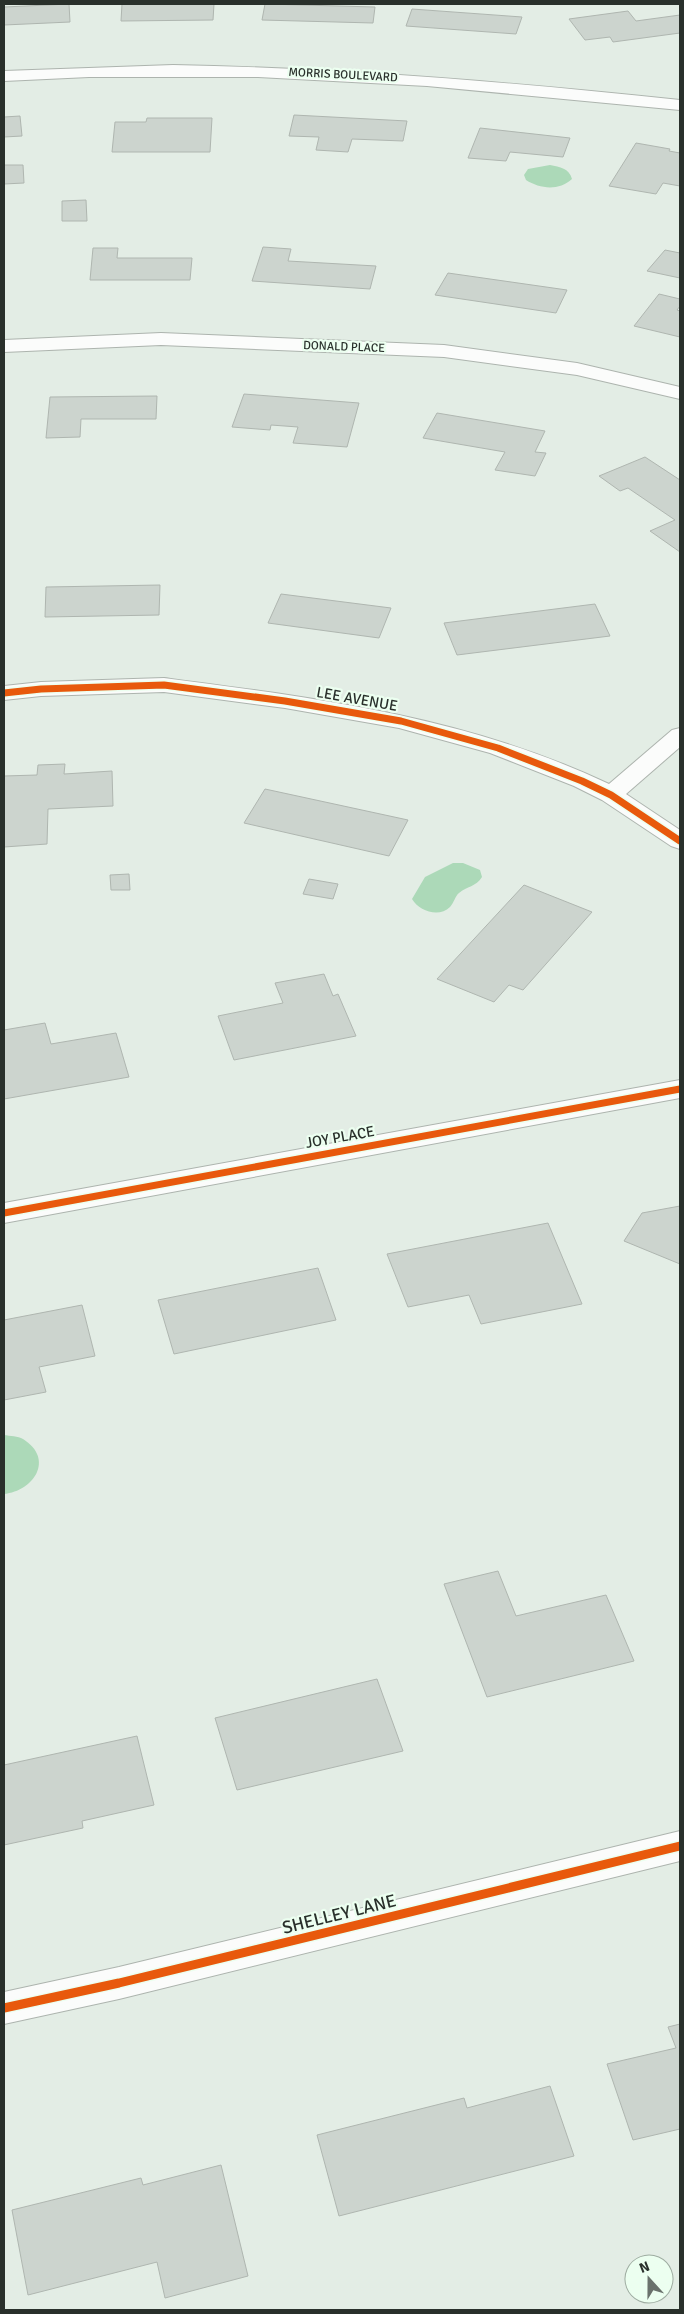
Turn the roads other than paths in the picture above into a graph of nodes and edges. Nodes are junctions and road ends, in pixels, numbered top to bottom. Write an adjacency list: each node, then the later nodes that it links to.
1 (4, 76): 2 (street, MORRIS BOULEVARD)
2 (680, 105)
3 (4, 346): 4 (street, DONALD PLACE)
4 (680, 393)
5 (4, 693): 7 (street, LEE AVENUE)
6 (680, 734): 7 (street)
7 (611, 795): 8 (street, LEE AVENUE)
8 (680, 841)
9 (680, 1089): 10 (street, JOY PLACE)
10 (4, 1213)
11 (680, 1846): 12 (street, SHELLEY LANE)
12 (4, 2008)

